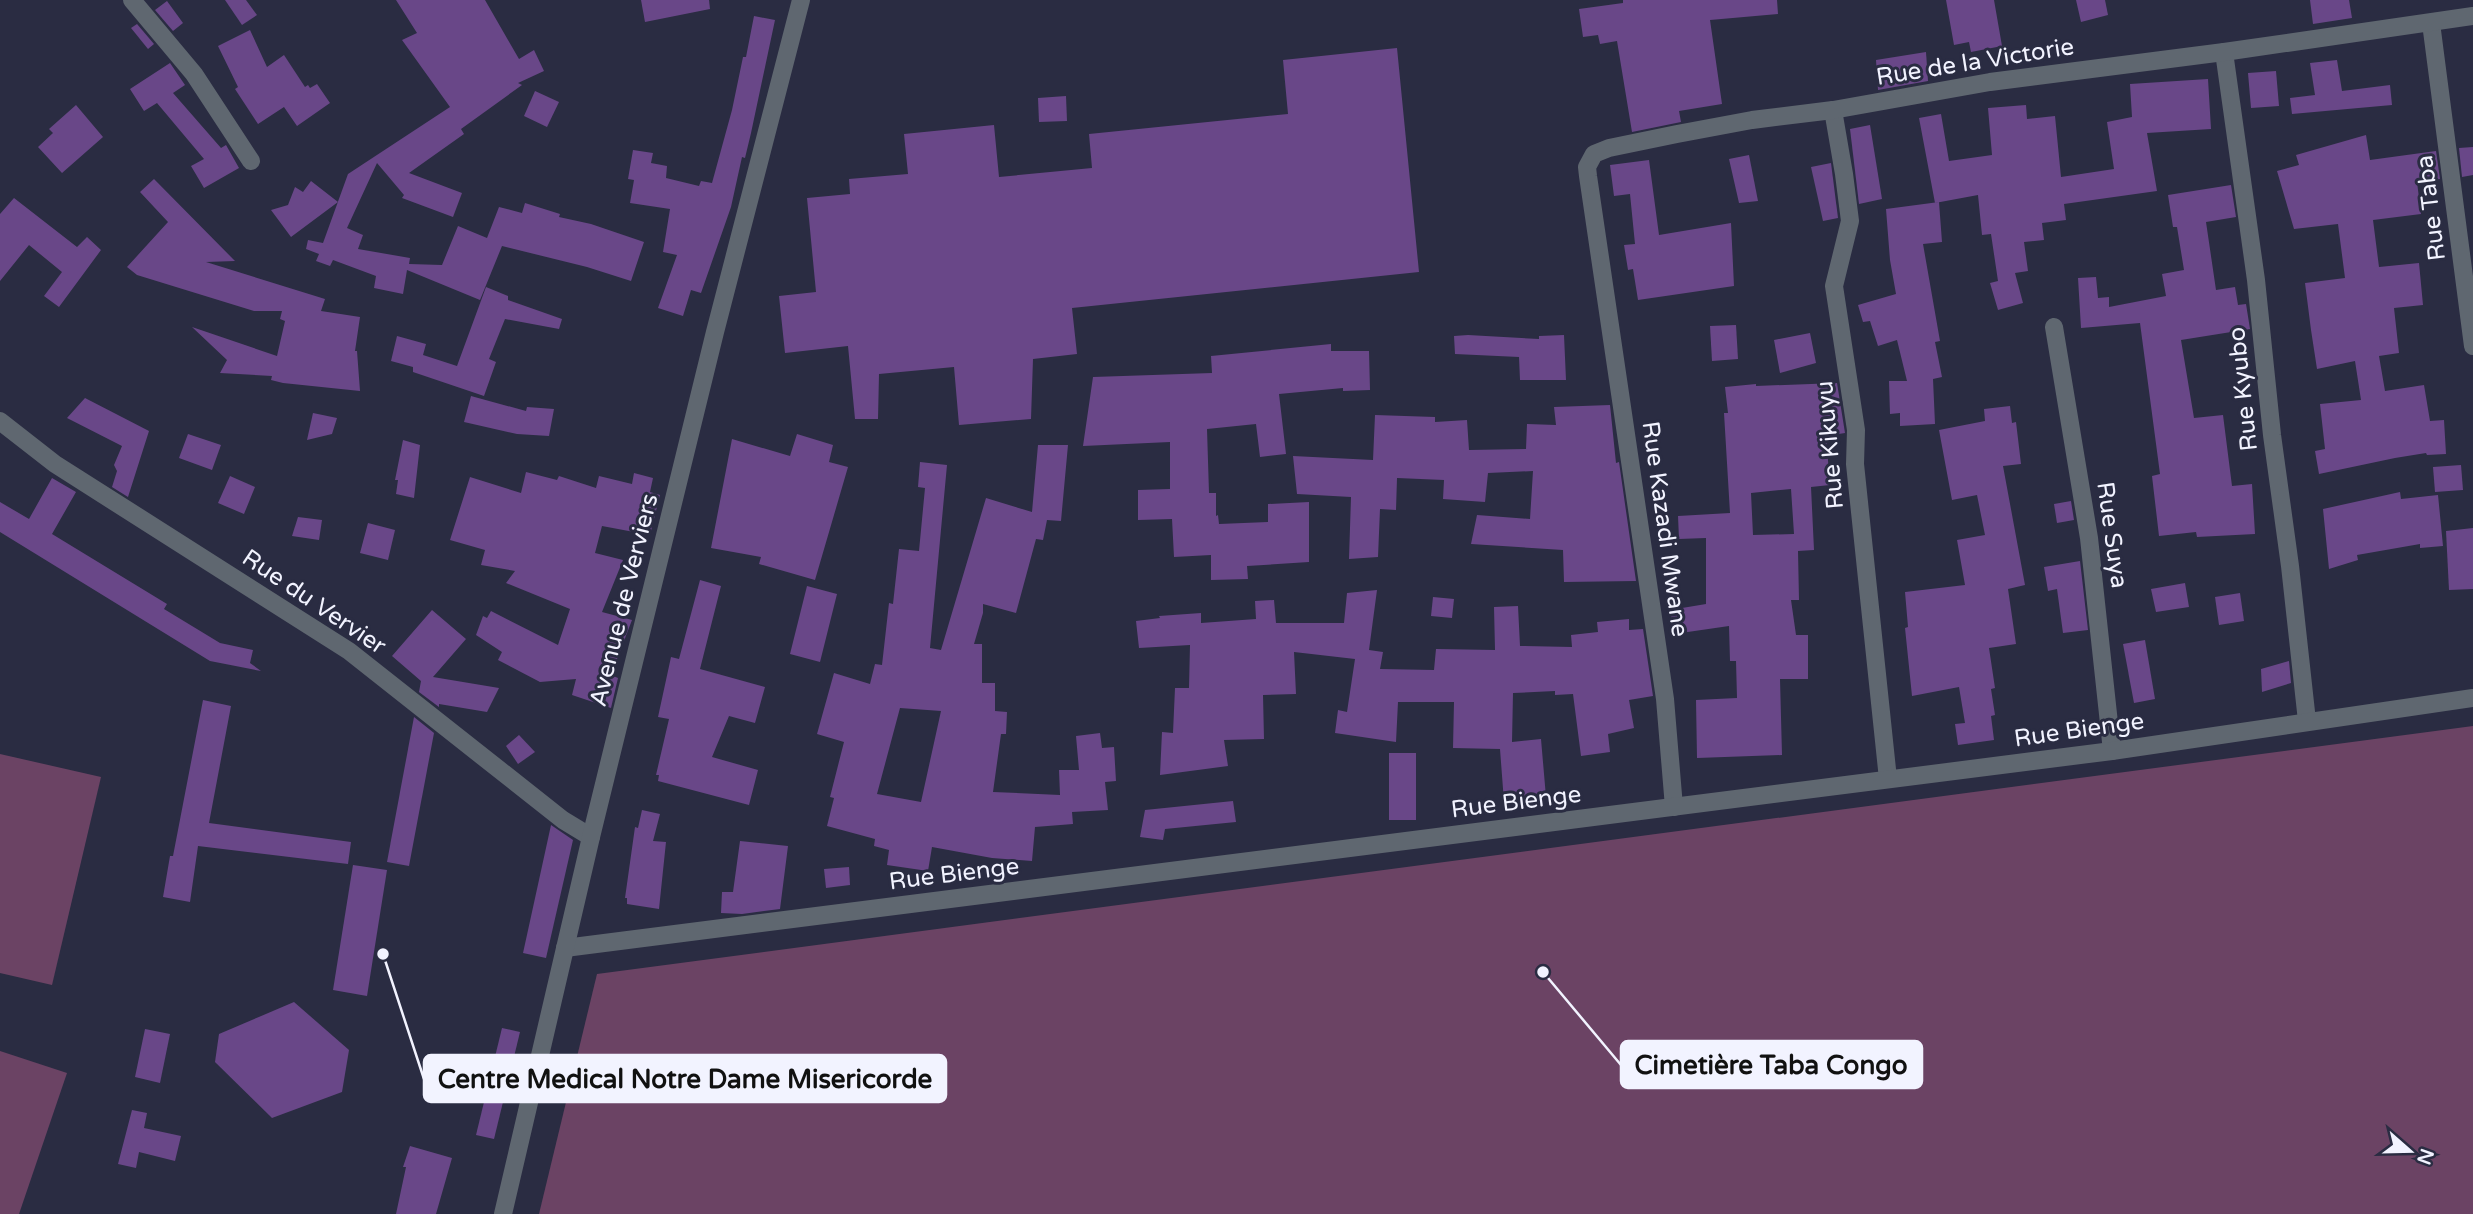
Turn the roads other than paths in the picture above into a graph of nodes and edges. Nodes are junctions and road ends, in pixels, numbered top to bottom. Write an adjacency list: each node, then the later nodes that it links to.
1 (132, 0): 7 (street)
2 (801, 0): 17 (street, Avenue de Verviers)
3 (2473, 16): 4 (street, Rue de la Victorie)
4 (2431, 23): 5 (street, Rue de la Victorie); 10 (street, Rue Taba)
5 (2224, 52): 6 (street, Rue de la Victorie); 13 (street, Rue Kyubo)
6 (1833, 110): 8 (street, Rue de la Victorie); 15 (street, Rue Kikuyu)
7 (251, 161)
8 (1601, 260): 16 (street, Rue Kazadi Mwane)
9 (2054, 327): 14 (street, Rue Suya)
10 (2473, 346)
11 (0, 421): 17 (street, Rue du Vervier)
12 (2473, 698): 13 (street, Rue Bienge)
13 (2306, 721): 14 (street, Rue Bienge)
14 (2112, 751): 15 (street, Rue Bienge)
15 (1888, 779): 16 (street, Rue Bienge)
16 (1674, 807): 18 (street, Rue Bienge)
17 (591, 837): 18 (street, Avenue de Verviers)
18 (565, 948): 19 (street, Avenue de Verviers)
19 (503, 1214)

